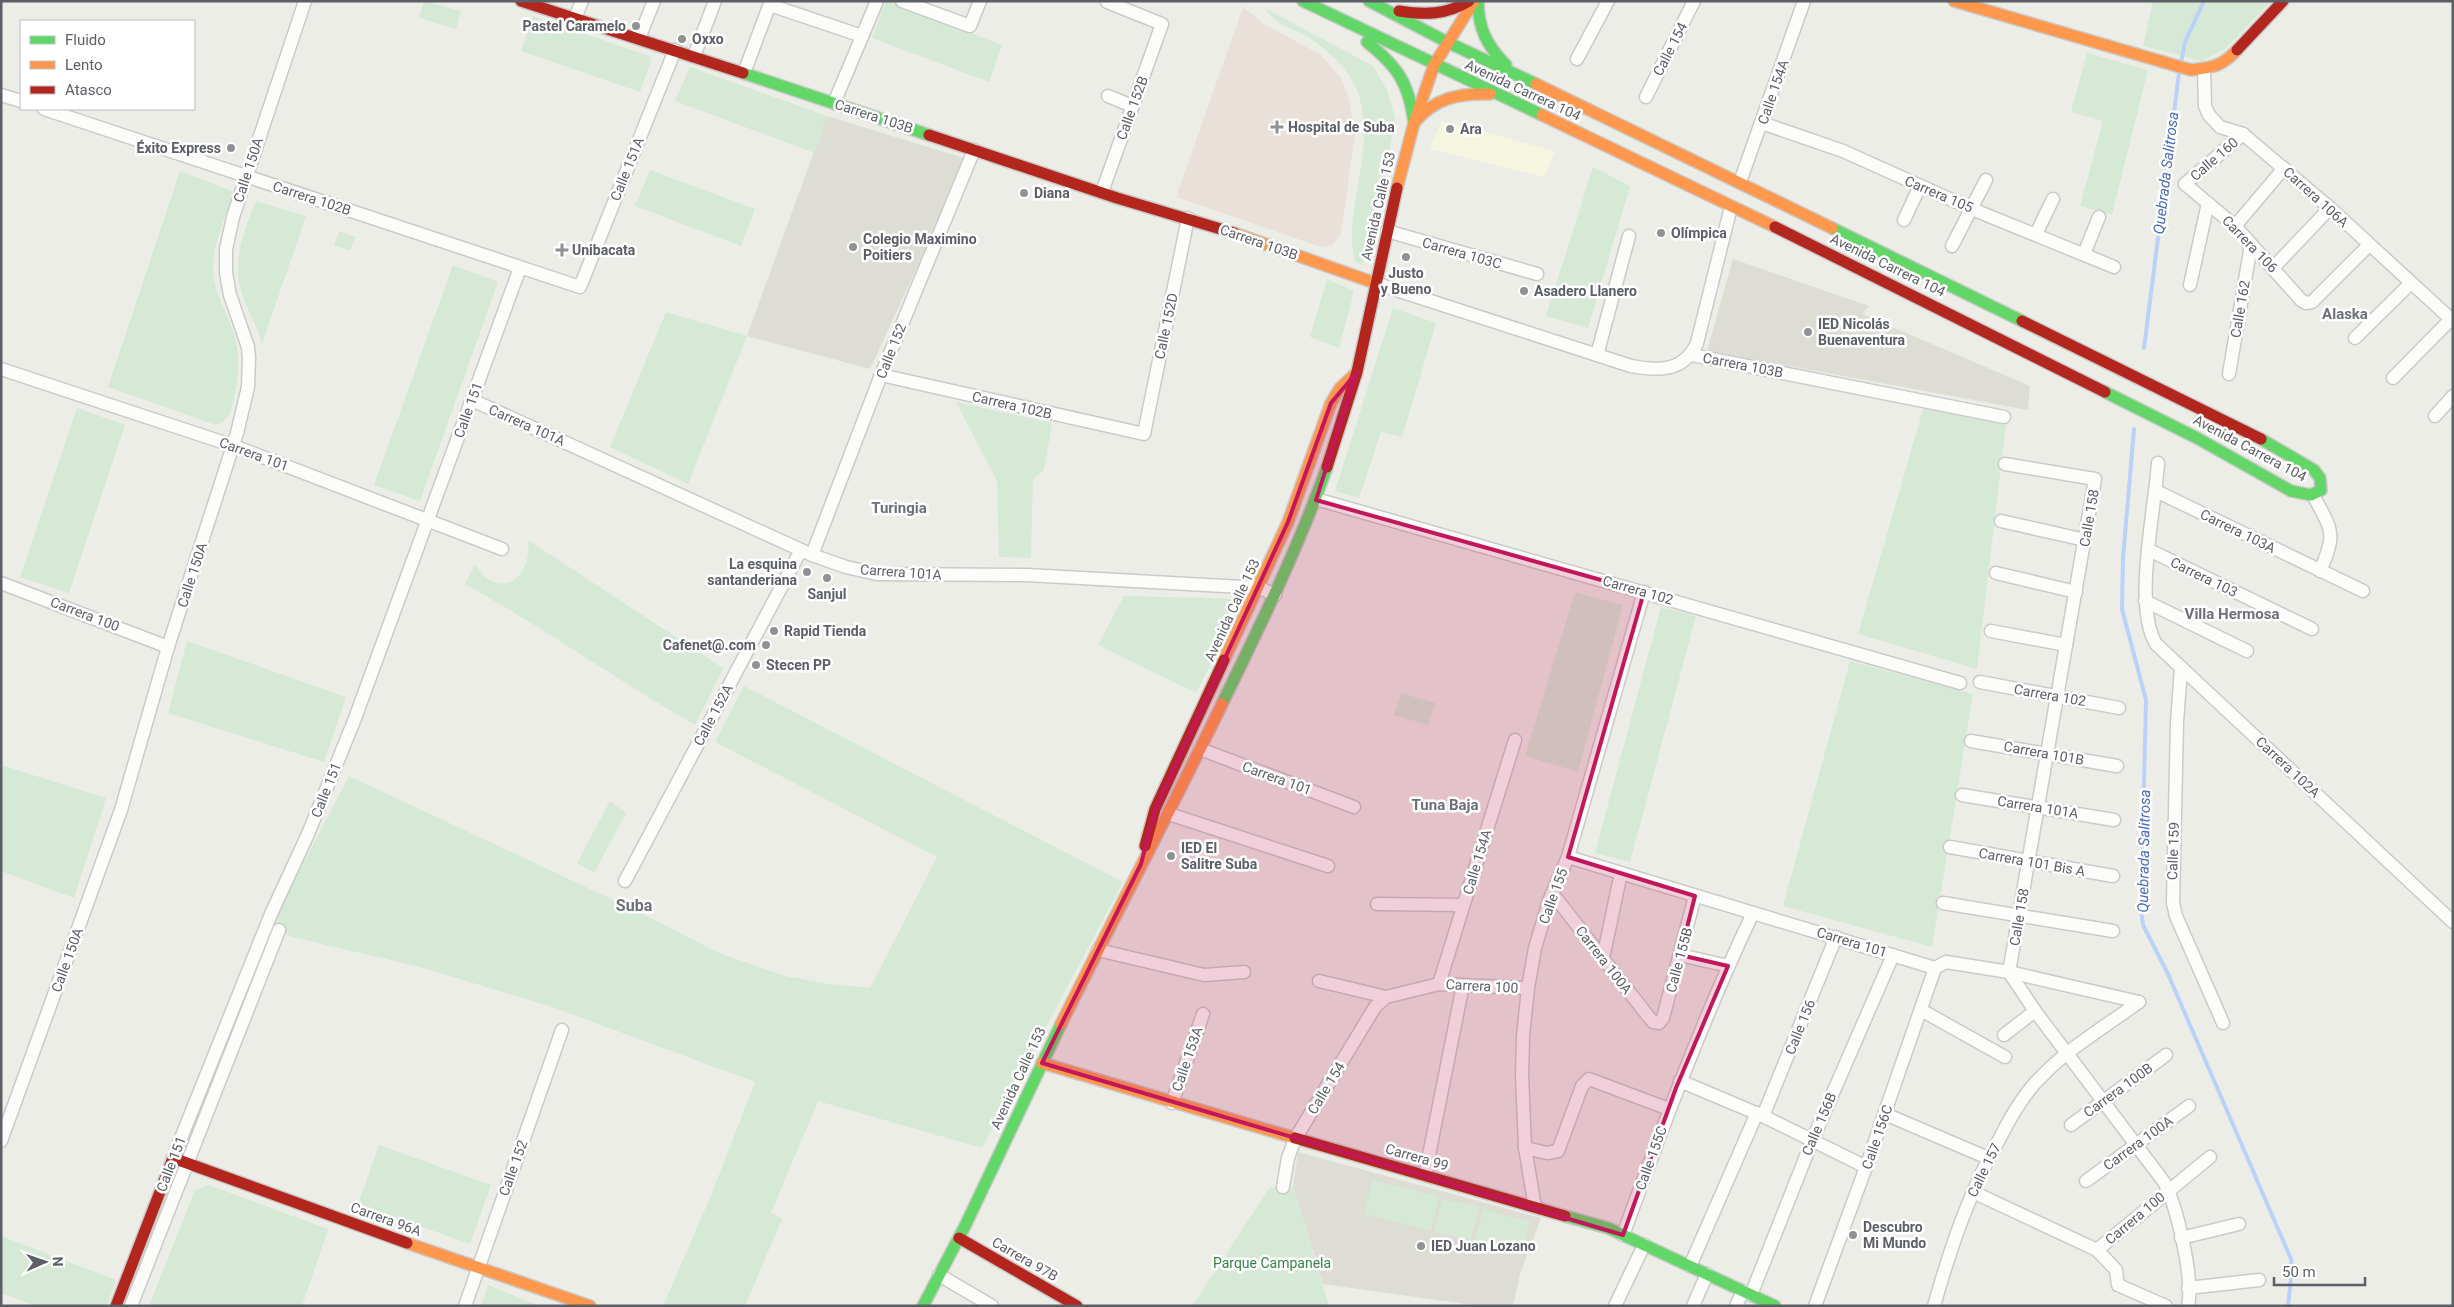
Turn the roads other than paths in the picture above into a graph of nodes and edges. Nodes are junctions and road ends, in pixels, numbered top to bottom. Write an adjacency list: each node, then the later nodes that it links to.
1 (304, 1): 46 (street, Calle 150A)
2 (521, 1): 22 (main road, Carrera 103B)
3 (582, 1): 22 (street)
4 (654, 1): 24 (street)
5 (715, 1): 27 (street)
6 (877, 1): 23 (street)
7 (902, 1): 8 (street)
8 (980, 1)
9 (1303, 1): 21 (main road, Avenida Carrera 104)
10 (1469, 1): 20 (main road)
11 (1474, 1): 25 (main road, Avenida Calle 153)
12 (1478, 1): 32 (main road)
13 (1608, 1): 28 (street)
14 (1694, 1): 36 (street, Calle 154)
15 (1804, 1): 42 (street, Calle 154A)
16 (1954, 1): 30 (main road)
17 (2283, 1): 30 (main road)
18 (1107, 2): 39 (street, Calle 152B)
19 (770, 3): 23 (street); 31 (street)
20 (1373, 3): 25 (main road, Avenida Carrera 104)
21 (1331, 15): 29 (main road, Avenida Carrera 104); 41 (main road)
22 (576, 18): 24 (main road, Carrera 103B)
23 (862, 36): 38 (street)
24 (640, 38): 26 (main road, Carrera 103B)
25 (1447, 42): 29 (main road, Avenida Calle 153); 32 (main road, Avenida Carrera 104)
26 (675, 50): 27 (main road, Carrera 103B); 75 (street, Calle 151A)
27 (694, 56): 31 (main road, Carrera 103B)
28 (1577, 59)
29 (1434, 65): 33 (main road, Avenida Carrera 104); 41 (main road, Avenida Calle 153)
30 (2204, 70): 43 (street, Carrera 106A)
31 (744, 73): 38 (main road, Carrera 103B)
32 (1517, 74): 48 (main road, Avenida Carrera 104)
33 (1496, 94): 41 (main road); 54 (main road, Avenida Carrera 104)
34 (1, 95): 37 (street)
35 (1108, 96): 39 (street)
36 (1646, 96)
37 (20, 101)
38 (834, 103): 44 (main road, Carrera 103B)
39 (1132, 106): 51 (street, Calle 152B)
40 (47, 110): 46 (street, Carrera 102B)
41 (1414, 123): 61 (main road, Avenida Calle 153)
42 (1762, 123): 48 (street, Calle 154A); 50 (street, Carrera 105)
43 (2243, 134): 45 (street, Carrera 106A); 49 (street, Calle 160)
44 (974, 150): 51 (main road, Carrera 103B); 83 (street, Calle 152)
45 (2284, 168): 55 (street, Carrera 106A); 60 (street)
46 (246, 176): 69 (street, Carrera 102B); 90 (street, Calle 150A)
47 (1986, 180): 56 (street)
48 (1740, 182): 94 (main road, Avenida Carrera 104)
49 (2185, 184): 53 (street, Carrera 106)
50 (1920, 186): 56 (street, Carrera 105); 59 (street)
51 (1102, 192): 58 (main road, Carrera 103B)
52 (2053, 199): 62 (street)
53 (2208, 203): 60 (street, Carrera 106); 74 (street)
54 (1731, 208): 78 (street); 94 (main road, Avenida Carrera 104)
55 (2330, 208): 65 (street, Carrera 106A); 70 (street)
56 (1972, 209): 62 (street, Carrera 105); 66 (street)
57 (2099, 217): 67 (street)
58 (1188, 218): 73 (main road, Carrera 103B); 89 (street, Calle 152D)
59 (1904, 220)
60 (2235, 226): 64 (street, Carrera 106)
61 (1387, 231): 71 (street, Carrera 103C); 73 (main road, Avenida Calle 153)
62 (2036, 234): 67 (street, Carrera 105)
63 (1629, 236): 79 (street)
64 (2251, 245): 70 (street, Carrera 106); 82 (street, Calle 162)
65 (2369, 245): 70 (street, Carrera 106); 72 (street, Carrera 106A)
66 (1952, 246)
67 (2084, 254): 68 (street, Carrera 105)
68 (2114, 267)
69 (520, 268): 75 (street, Carrera 102B); 86 (street, Calle 151)
70 (2273, 268)
71 (1537, 274)
72 (2411, 283): 76 (street, Carrera 106A); 77 (street)
73 (1375, 284): 79 (street, Carrera 103B); 81 (main road, Avenida Calle 153)
74 (2190, 285)
75 (580, 287)
76 (2452, 320): 84 (street)
77 (2355, 338)
78 (1692, 354): 79 (street, Carrera 103B); 88 (street, Carrera 103B)
79 (1596, 356)
80 (1, 369): 90 (street, Carrera 101)
81 (1357, 372): 95 (main road, Avenida Calle 153); 105 (main road, Avenida Calle 153)
82 (2229, 374)
83 (881, 375): 89 (street, Carrera 102B); 101 (street, Calle 152)
84 (2393, 378)
85 (2453, 396): 87 (street)
86 (472, 400): 96 (street, Calle 151); 101 (street, Carrera 101A)
87 (2435, 416)
88 (2004, 417)
89 (1144, 434)
90 (234, 446): 96 (street, Carrera 101); 114 (street, Calle 150A)
91 (2158, 462): 93 (street)
92 (2005, 464): 98 (street, Calle 158)
93 (2156, 491): 100 (street); 102 (street, Carrera 103A)
94 (2313, 495): 102 (street)
95 (1316, 499): 107 (street, Carrera 102); 109 (main road, Avenida Calle 153)
96 (427, 520): 99 (street, Carrera 101); 189 (street, Calle 151)
97 (2002, 521): 98 (street)
98 (2085, 540): 108 (street, Calle 158)
99 (502, 549)
100 (2149, 550): 110 (street); 111 (street, Carrera 103)
101 (806, 552): 105 (street, Carrera 101A); 138 (street, Calle 152A)
102 (2320, 571): 106 (street, Carrera 103A)
103 (1996, 573): 108 (street)
104 (1, 583): 114 (street, Carrera 100)
105 (1260, 588): 109 (street, Carrera 101A); 134 (main road, Avenida Calle 153)
106 (2363, 591)
107 (1644, 592): 118 (street, Carrera 102); 132 (street, Calle 155)
108 (2076, 592): 113 (street, Calle 158)
109 (1275, 595): 123 (main road, Avenida Calle 153)
110 (2145, 600): 115 (street); 116 (street, Carrera 102A)
111 (2312, 629)
112 (1991, 631): 113 (street)
113 (2066, 645): 119 (street, Calle 158)
114 (168, 646): 185 (street, Calle 150A)
115 (2247, 651)
116 (2182, 668): 146 (street, Carrera 102A); 168 (street, Calle 159)
117 (1980, 682): 119 (street, Carrera 102)
118 (1960, 683)
119 (2057, 697): 120 (street, Carrera 102); 124 (street, Calle 158)
120 (2119, 708)
121 (1515, 740): 143 (street, Calle 154A)
122 (1971, 741): 124 (street, Carrera 101B)
123 (1200, 749): 127 (street, Carrera 101); 129 (main road, Avenida Calle 153)
124 (2047, 754): 125 (street, Carrera 101B); 128 (street, Calle 158)
125 (2116, 766)
126 (1962, 795): 128 (street, Carrera 101A)
127 (1354, 807)
128 (2038, 807): 130 (street, Carrera 101A); 133 (street, Calle 158)
129 (1169, 814): 134 (main road, Avenida Calle 153); 135 (street)
130 (2114, 820)
131 (1950, 847): 133 (street, Carrera 101 Bis A)
132 (1568, 857): 136 (street, Carrera 101); 139 (street, Calle 155)
133 (2029, 860): 137 (street, Carrera 101 Bis A); 145 (street, Calle 158)
134 (1141, 864): 150 (main road, Avenida Calle 153)
135 (1328, 866)
136 (1622, 873): 140 (street, Carrera 101); 153 (street)
137 (2113, 876)
138 (625, 881)
139 (1552, 893): 153 (street, Carrera 100A); 161 (street, Calle 155)
140 (1696, 896): 144 (street, Carrera 101); 151 (street, Calle 155B)
141 (1943, 903): 145 (street)
142 (1377, 904): 143 (street)
143 (1463, 905): 159 (street, Calle 154A)
144 (1753, 913): 149 (street, Carrera 101); 154 (street, Calle 155C)
145 (2019, 915): 148 (street); 157 (street, Calle 158)
146 (2453, 922)
147 (278, 930): 191 (street, Calle 151)
148 (2113, 931)
149 (1836, 937): 152 (street, Carrera 101); 181 (street, Calle 156)
150 (1098, 950): 156 (street); 174 (main road, Avenida Calle 153)
151 (1680, 955): 154 (street); 167 (street, Calle 155B)
152 (1893, 955): 155 (street, Carrera 101); 184 (street, Calle 156B)
153 (1603, 958): 167 (street, Carrera 100A)
154 (1728, 966): 175 (street, Calle 155C)
155 (1935, 968): 157 (street, Carrera 101); 164 (street, Calle 156C)
156 (1244, 972)
157 (2009, 972): 163 (street, Carrera 101); 165 (street)
158 (1319, 981): 162 (street, Carrera 100)
159 (1439, 984): 160 (street, Carrera 100); 162 (street, Carrera 100)
160 (1463, 984): 161 (street, Carrera 100); 193 (street)
161 (1528, 988): 187 (street, Calle 155)
162 (1386, 997): 183 (street, Calle 154)
163 (2139, 1002): 171 (street, Calle 157)
164 (1920, 1010): 173 (street); 180 (street, Calle 156C)
165 (2035, 1011): 170 (street); 171 (street)
166 (1203, 1014): 177 (street, Calle 153A)
167 (1659, 1023)
168 (2223, 1023)
169 (562, 1030): 206 (street, Calle 152)
170 (2004, 1036)
171 (2067, 1054): 176 (street); 190 (street, Calle 157)
172 (2166, 1055): 176 (street, Carrera 100B)
173 (2005, 1057)
174 (1042, 1063): 177 (main road, Carrera 99); 201 (main road, Avenida Calle 153)
175 (1680, 1081): 179 (street, Calle 155C); 181 (street)
176 (2102, 1102): 182 (street, Carrera 100B); 186 (street)
177 (1172, 1103): 183 (main road, Carrera 99)
178 (2189, 1106): 186 (street, Carrera 100A)
179 (1669, 1109): 187 (street); 200 (street, Calle 155C)
180 (1885, 1114): 190 (street); 192 (street, Calle 156C)
181 (1760, 1115): 184 (street); 205 (street, Calle 156)
182 (2071, 1125)
183 (1294, 1139): 193 (main road, Carrera 99); 195 (street, Calle 154)
184 (1812, 1140): 192 (street); 211 (street, Calle 156B)
185 (1, 1141)
186 (2136, 1145): 194 (street, Carrera 100A); 196 (street)
187 (1525, 1148): 198 (street, Calle 155)
188 (2210, 1157): 196 (street, Carrera 100)
189 (173, 1158): 191 (main road, Carrera 96A); 212 (main road, Calle 151)
190 (1988, 1158): 197 (street, Calle 157)
191 (186, 1163): 206 (main road, Carrera 96A); 213 (street, Calle 151)
192 (1866, 1167): 223 (street, Calle 156C)
193 (1425, 1176): 198 (main road, Carrera 99)
194 (2086, 1181)
195 (1283, 1187)
196 (2168, 1190): 202 (street); 204 (street, Carrera 100)
197 (1973, 1192): 204 (street, Carrera 100); 224 (street, Calle 157)
198 (1536, 1207): 200 (main road, Carrera 99)
199 (2239, 1224): 202 (street)
200 (1623, 1235): 203 (main road, Carrera 99)
201 (959, 1238): 208 (main road, Avenida Calle 153); 218 (main road, Carrera 97B)
202 (2181, 1238): 210 (street)
203 (1644, 1244): 205 (main road, Carrera 99); 219 (street)
204 (2097, 1250): 225 (street)
205 (1690, 1266): 207 (main road, Carrera 99)
206 (477, 1268): 214 (street, Calle 152); 215 (main road, Carrera 96A)
207 (1708, 1274): 211 (main road, Carrera 99); 220 (street)
208 (939, 1275): 216 (main road, Avenida Calle 153); 217 (street)
209 (2259, 1280): 210 (street)
210 (2188, 1288): 226 (street)
211 (1747, 1293): 221 (street, Calle 156B); 222 (main road, Carrera 99)
212 (116, 1306)
213 (131, 1306)
214 (465, 1306)
215 (590, 1306)
216 (923, 1306)
217 (992, 1306)
218 (1077, 1306)
219 (1615, 1306)
220 (1693, 1306)
221 (1736, 1306)
222 (1775, 1306)
223 (1815, 1306)
224 (1934, 1306)
225 (2166, 1306)
226 (2188, 1306)

